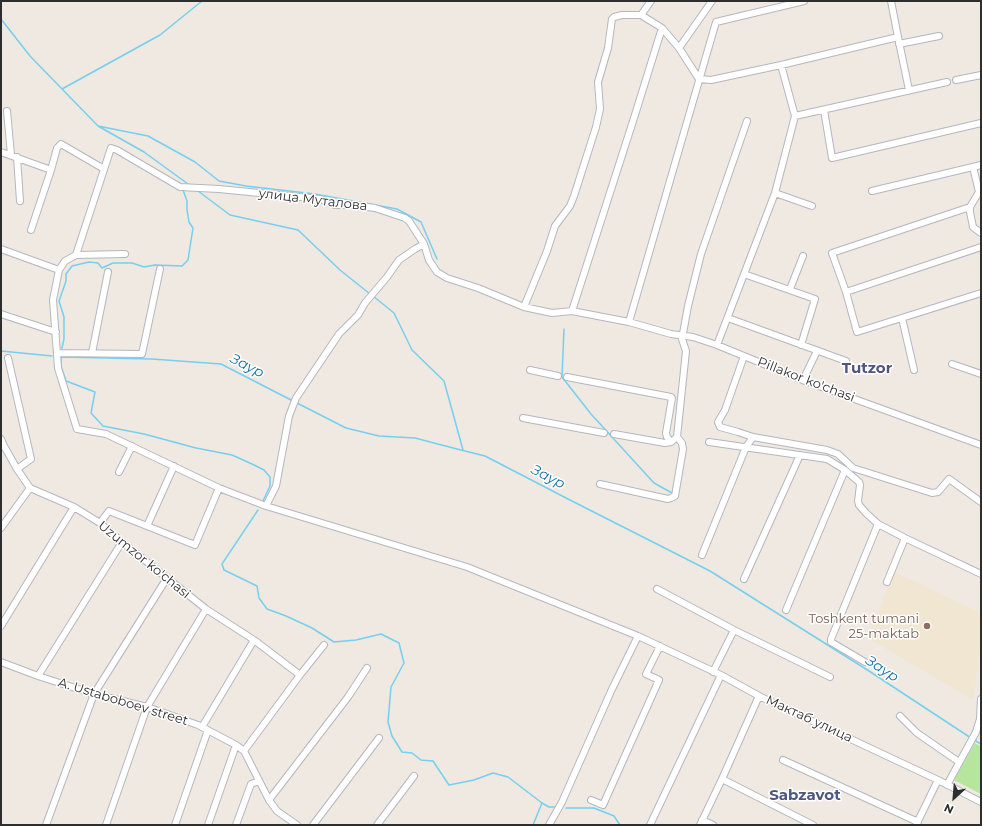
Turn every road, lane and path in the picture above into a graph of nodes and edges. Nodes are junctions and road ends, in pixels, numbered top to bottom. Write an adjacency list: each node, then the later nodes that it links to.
1 (651, 1): 7 (street)
2 (712, 1): 12 (street)
3 (776, 1): 6 (street)
4 (804, 1): 6 (street)
5 (892, 1): 10 (street)
6 (770, 9): 15 (street)
7 (641, 15): 8 (street); 50 (street)
8 (662, 28): 12 (street); 51 (street)
9 (939, 36): 11 (street)
10 (898, 37): 11 (street); 13 (street)
11 (899, 44): 18 (street)
12 (679, 48): 15 (street)
13 (781, 65): 15 (street); 21 (street)
14 (981, 75): 16 (street)
15 (700, 79): 55 (street)
16 (956, 80)
17 (947, 82): 18 (street)
18 (909, 90): 19 (street)
19 (824, 110): 21 (street); 23 (street)
20 (7, 111): 25 (street)
21 (795, 116): 31 (street)
22 (747, 121): 57 (street)
23 (981, 123)
24 (1, 152): 25 (street)
25 (14, 156): 29 (street); 32 (street)
26 (981, 165): 27 (street)
27 (973, 167): 30 (street); 34 (street)
28 (104, 169): 29 (street); 37 (street, улица Муталова); 41 (street)
29 (51, 170): 35 (street)
30 (872, 191)
31 (775, 193): 33 (street); 46 (street)
32 (20, 201)
33 (812, 206)
34 (970, 207): 36 (street); 48 (street)
35 (31, 230)
36 (981, 233)
37 (424, 244): 50 (street, улица Муталова); 93 (street)
38 (981, 248): 48 (street)
39 (1, 249): 44 (street)
40 (125, 254): 41 (street)
41 (76, 255): 44 (street)
42 (803, 256): 47 (street)
43 (160, 269): 62 (street)
44 (59, 270): 56 (street)
45 (108, 272): 62 (street)
46 (744, 274): 47 (street); 53 (street)
47 (790, 289): 59 (street)
48 (846, 292): 54 (street)
49 (981, 293): 54 (street)
50 (524, 307): 51 (street, улица Муталова)
51 (572, 311): 55 (street, улица Муталова)
52 (1, 314): 56 (street)
53 (728, 318): 58 (street); 59 (street)
54 (902, 318): 68 (street)
55 (629, 322): 57 (street, Pillakor ko'chasi)
56 (56, 332): 61 (street)
57 (682, 335): 58 (street, Pillakor ko'chasi); 76 (street)
58 (717, 345): 63 (street, Pillakor ko'chasi)
59 (801, 345): 60 (street)
60 (817, 351): 65 (street); 72 (street)
61 (58, 353): 62 (street); 82 (street, Мактаб улица)
62 (92, 353)
63 (744, 356): 72 (street, Pillakor ko'chasi); 77 (street)
64 (8, 358): 86 (street)
65 (846, 361)
66 (952, 364): 69 (street)
67 (530, 370): 70 (street)
68 (914, 370)
69 (981, 374)
70 (558, 376)
71 (567, 377): 79 (street)
72 (803, 380): 81 (street, Pillakor ko'chasi)
73 (524, 418): 74 (street)
74 (604, 433)
75 (614, 434): 79 (street)
76 (677, 437): 79 (street); 89 (street)
77 (752, 437): 83 (street); 92 (street)
78 (1, 438): 86 (street)
79 (671, 442)
80 (709, 442): 83 (street)
81 (981, 445)
82 (132, 446): 85 (street, Мактаб улица); 88 (street)
83 (746, 447): 84 (street); 101 (street)
84 (800, 455): 87 (street); 104 (street)
85 (174, 466): 91 (street, Мактаб улица); 97 (street)
86 (17, 469): 90 (street)
87 (846, 470): 96 (street); 108 (street)
88 (120, 472)
89 (600, 484)
90 (30, 488): 94 (street, Uzumzor ko'chasi); 98 (street)
91 (219, 488): 93 (street, Мактаб улица); 97 (street)
92 (981, 502)
93 (266, 506): 111 (street, Мактаб улица)
94 (74, 507): 95 (street, Uzumzor ko'chasi); 109 (street)
95 (100, 523): 97 (street); 100 (street, Uzumzor ko'chasi)
96 (878, 524): 99 (street); 116 (street)
97 (147, 526)
98 (1, 528)
99 (905, 538): 102 (street); 105 (street)
100 (122, 542): 103 (street, Uzumzor ko'chasi); 121 (street)
101 (702, 555)
102 (981, 574)
103 (167, 578): 107 (street, Uzumzor ko'chasi); 123 (street)
104 (744, 579)
105 (887, 582)
106 (657, 589): 110 (street)
107 (206, 609): 112 (street, Uzumzor ko'chasi); 126 (street)
108 (786, 610)
109 (1, 626)
110 (734, 630): 118 (street); 122 (street)
111 (638, 636): 114 (street, Мактаб улица); 154 (street)
112 (254, 640): 119 (street, Uzumzor ko'chasi); 129 (street)
113 (324, 645): 119 (street)
114 (660, 646): 118 (street, Мактаб улица); 142 (street)
115 (1, 662): 121 (street, A. Ustaboboev street)
116 (866, 662)
117 (367, 668): 141 (street)
118 (713, 672): 120 (street, Мактаб улица)
119 (300, 675): 133 (street)
120 (721, 675): 124 (street, Мактаб улица); 155 (street)
121 (38, 676): 123 (street, A. Ustaboboev street)
122 (830, 677)
123 (94, 694): 126 (street, A. Ustaboboev street); 146 (street)
124 (759, 696): 137 (street); 138 (street, Мактаб улица)
125 (981, 699): 128 (street)
126 (147, 707): 129 (street, A. Ustaboboev street); 147 (street)
127 (900, 716): 135 (street)
128 (980, 720): 135 (street)
129 (202, 727): 130 (street, A. Ustaboboev street)
130 (208, 730): 132 (street, A. Ustaboboev street); 148 (street)
131 (379, 738): 152 (street)
132 (236, 746): 133 (street, A. Ustaboboev street); 149 (street)
133 (244, 751): 139 (street)
134 (783, 760): 145 (street)
135 (959, 762): 140 (street)
136 (414, 776): 153 (street)
137 (722, 779): 144 (street); 157 (street)
138 (938, 780): 140 (street, Мактаб улица); 145 (street)
139 (259, 781): 141 (street); 150 (street)
140 (947, 785): 143 (street, Мактаб улица)
141 (269, 800): 151 (street)
142 (591, 800)
143 (981, 802)
144 (701, 822): 156 (street)
145 (917, 824)
146 (46, 825)
147 (106, 825)
148 (175, 825)
149 (208, 825)
150 (236, 825)
151 (297, 825)
152 (313, 825)
153 (377, 825)
154 (549, 825)
155 (650, 825)
156 (713, 825)
157 (813, 825)

